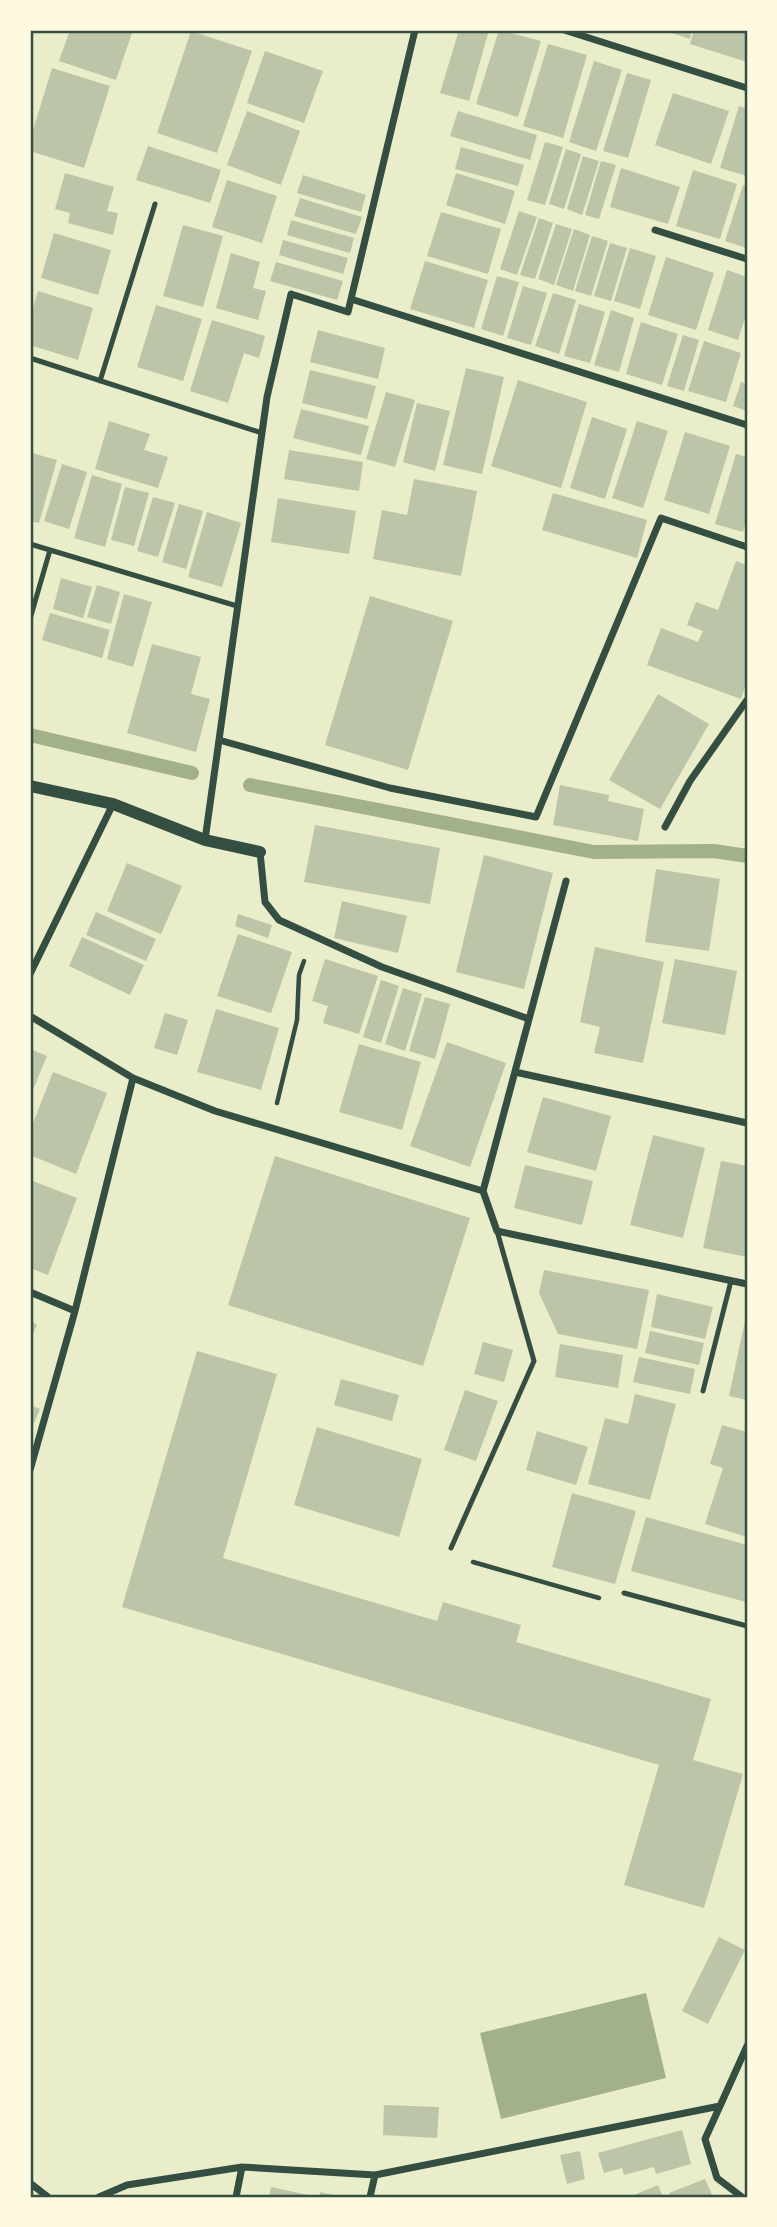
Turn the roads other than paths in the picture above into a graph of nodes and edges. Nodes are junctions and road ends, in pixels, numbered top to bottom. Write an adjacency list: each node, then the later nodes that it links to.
1 (415, 30): 7 (street)
2 (564, 30): 3 (street)
3 (747, 88)
4 (155, 204): 9 (lane)
5 (655, 230): 6 (street)
6 (747, 259)
7 (351, 299): 10 (street); 11 (street)
8 (30, 358): 9 (lane)
9 (100, 381): 11 (lane)
10 (747, 425)
11 (262, 433): 15 (street)
12 (30, 544): 14 (lane)
13 (747, 547): 18 (street)
14 (50, 550): 15 (lane); 16 (lane)
15 (237, 606): 18 (street)
16 (30, 619)
17 (747, 700): 21 (street)
18 (219, 740): 22 (street)
19 (30, 786): 20 (street)
20 (113, 804): 22 (street); 25 (street)
21 (665, 827)
22 (205, 840): 23 (street)
23 (260, 852): 27 (street)
24 (566, 881): 27 (street)
25 (30, 974)
26 (30, 1016): 29 (street)
27 (530, 1019): 28 (street)
28 (515, 1072): 30 (street); 31 (street)
29 (133, 1078): 31 (street); 36 (street)
30 (747, 1123)
31 (483, 1191): 32 (street)
32 (497, 1231): 33 (street); 39 (lane)
33 (732, 1281): 34 (street); 37 (lane)
34 (747, 1284)
35 (30, 1292): 36 (street)
36 (75, 1311): 38 (street)
37 (703, 1391)
38 (30, 1470)
39 (451, 1548)
40 (624, 1593): 41 (lane)
41 (747, 1626)
42 (747, 2046): 43 (street)
43 (720, 2106): 45 (street); 51 (street)
44 (242, 2167): 45 (street); 48 (street); 49 (street)
45 (375, 2175): 50 (street)
46 (30, 2183): 47 (street)
47 (48, 2197)
48 (99, 2197)
49 (236, 2197)
50 (370, 2197)
51 (742, 2197)

